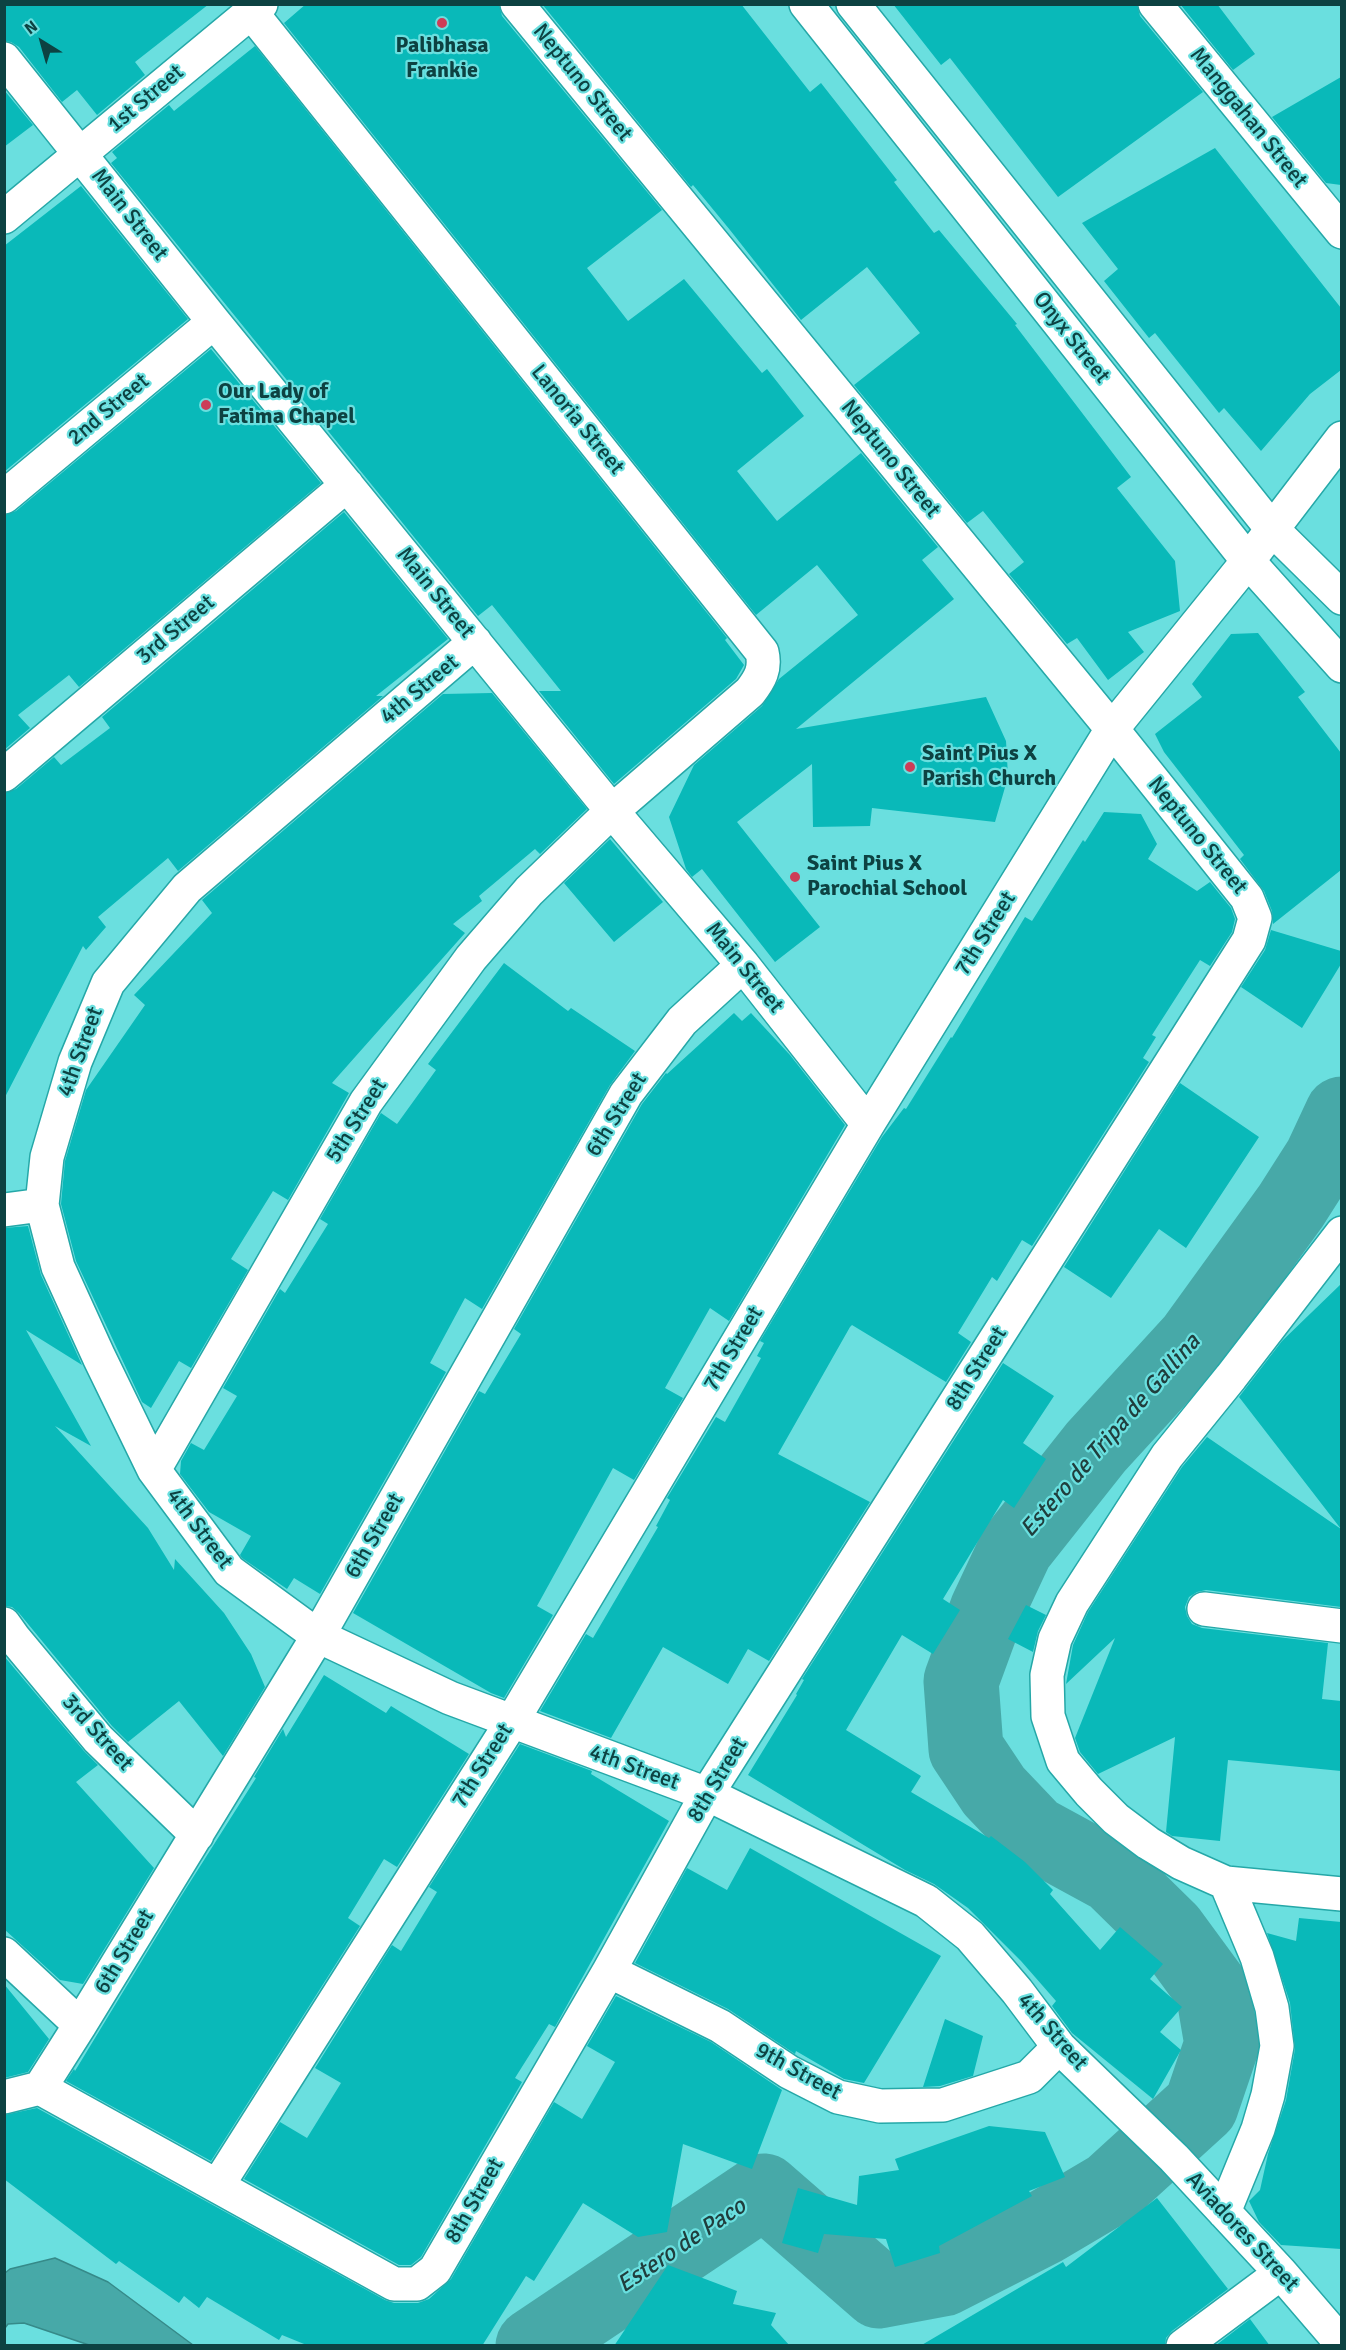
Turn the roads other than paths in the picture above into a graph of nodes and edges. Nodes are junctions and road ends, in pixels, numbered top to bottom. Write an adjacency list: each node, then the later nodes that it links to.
1 (517, 4): 19 (street, Neptuno Street)
2 (806, 4): 15 (street, Onyx Street)
3 (853, 4): 14 (street, Onyx Street)
4 (1155, 4): 9 (street, Manggahan Street)
5 (256, 8): 7 (street, 1st Street); 21 (street, Lanoria Street)
6 (4, 59): 7 (street, Main Street)
7 (80, 154): 8 (street, 1st Street); 10 (street, Main Street)
8 (4, 217)
9 (1341, 232)
10 (214, 322): 12 (street, Main Street); 13 (street, 2nd Street)
11 (1341, 438): 14 (street, 7th Street)
12 (347, 485): 17 (street, Main Street); 20 (street, 3rd Street)
13 (4, 497)
14 (1272, 529): 15 (street, 7th Street); 16 (street, Onyx Street)
15 (1248, 561): 18 (street, Onyx Street); 19 (street, 7th Street)
16 (1341, 598)
17 (475, 642): 21 (street, Main Street); 25 (street, 4th Street)
18 (1341, 666)
19 (1112, 729): 22 (street, Neptuno Street); 24 (street, 7th Street)
20 (4, 776)
21 (612, 811): 23 (street, Main Street); 28 (street, 5th Street)
22 (1255, 918): 34 (street, 8th Street)
23 (743, 965): 24 (street, Main Street); 32 (street, 6th Street)
24 (868, 1124): 33 (street, 7th Street)
25 (42, 1205): 26 (street); 28 (street, 4th Street)
26 (4, 1210)
27 (1341, 1233): 36 (street)
28 (154, 1470): 32 (street, 4th Street)
29 (1204, 1609): 31 (street)
30 (4, 1624): 35 (street, 3rd Street)
31 (1341, 1626)
32 (318, 1636): 33 (street, 4th Street); 35 (street, 6th Street)
33 (511, 1723): 34 (street, 4th Street); 45 (street, 7th Street)
34 (707, 1794): 39 (street, 8th Street); 41 (street, 4th Street)
35 (196, 1836): 40 (street, 6th Street)
36 (1226, 1883): 37 (street); 46 (street)
37 (1341, 1894)
38 (4, 1954): 40 (street)
39 (609, 1971): 41 (street, 9th Street); 45 (street, 8th Street)
40 (80, 2025): 42 (street, 6th Street)
41 (1059, 2047): 44 (street, 4th Street)
42 (40, 2088): 43 (street); 45 (street, 8th Street)
43 (4, 2097)
44 (1140, 2123): 46 (street, Aviadores Street)
45 (218, 2185)
46 (1224, 2212): 47 (street, Aviadores Street)
47 (1281, 2273): 48 (street, Aviadores Street); 49 (street)
48 (1341, 2344)
49 (1183, 2346)

